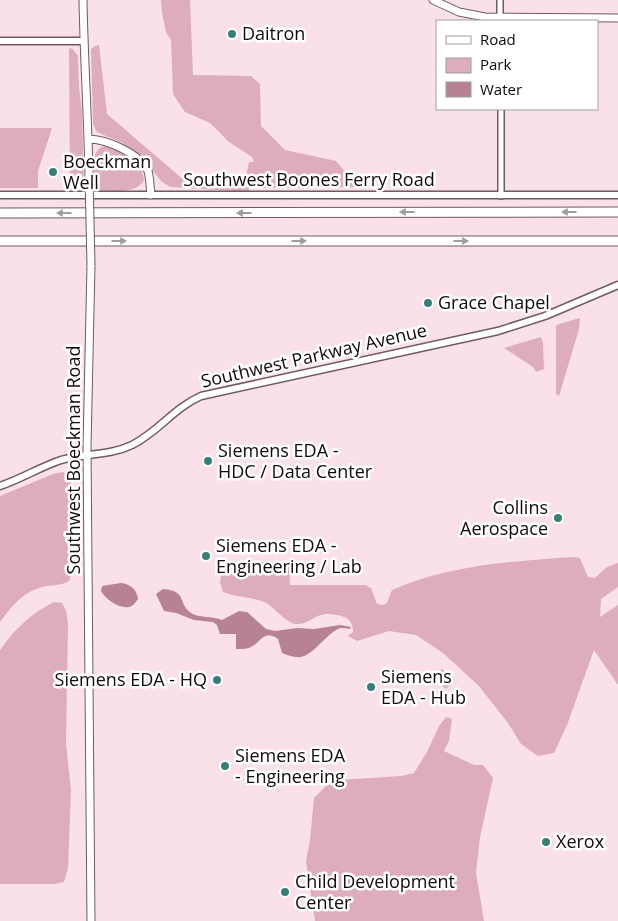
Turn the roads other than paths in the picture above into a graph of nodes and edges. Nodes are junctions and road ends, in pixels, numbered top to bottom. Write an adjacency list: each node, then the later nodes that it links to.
1 (83, 0): 7 (main road, Southwest Boeckman Road)
2 (433, 0): 5 (main road)
3 (500, 0): 5 (street)
4 (618, 18): 5 (main road)
5 (500, 20)
6 (0, 41): 7 (street)
7 (83, 41): 9 (main road, Southwest Boeckman Road)
8 (500, 110): 12 (street)
9 (88, 139): 11 (main road); 19 (main road, Southwest Boeckman Road, bridge)
10 (0, 195): 11 (street, Southwest Boones Ferry Road)
11 (151, 195): 12 (street, Southwest Boones Ferry Road)
12 (501, 196): 13 (street, Southwest Boones Ferry Road)
13 (618, 196)
14 (0, 212): 15 (highway, one-way to 14)
15 (618, 212)
16 (618, 241): 17 (highway, one-way to 16)
17 (0, 242)
18 (618, 285): 19 (street, Southwest Parkway Avenue)
19 (87, 456): 20 (street, Southwest Parkway Avenue); 21 (main road, Southwest Boeckman Road)
20 (0, 486)
21 (91, 921)

